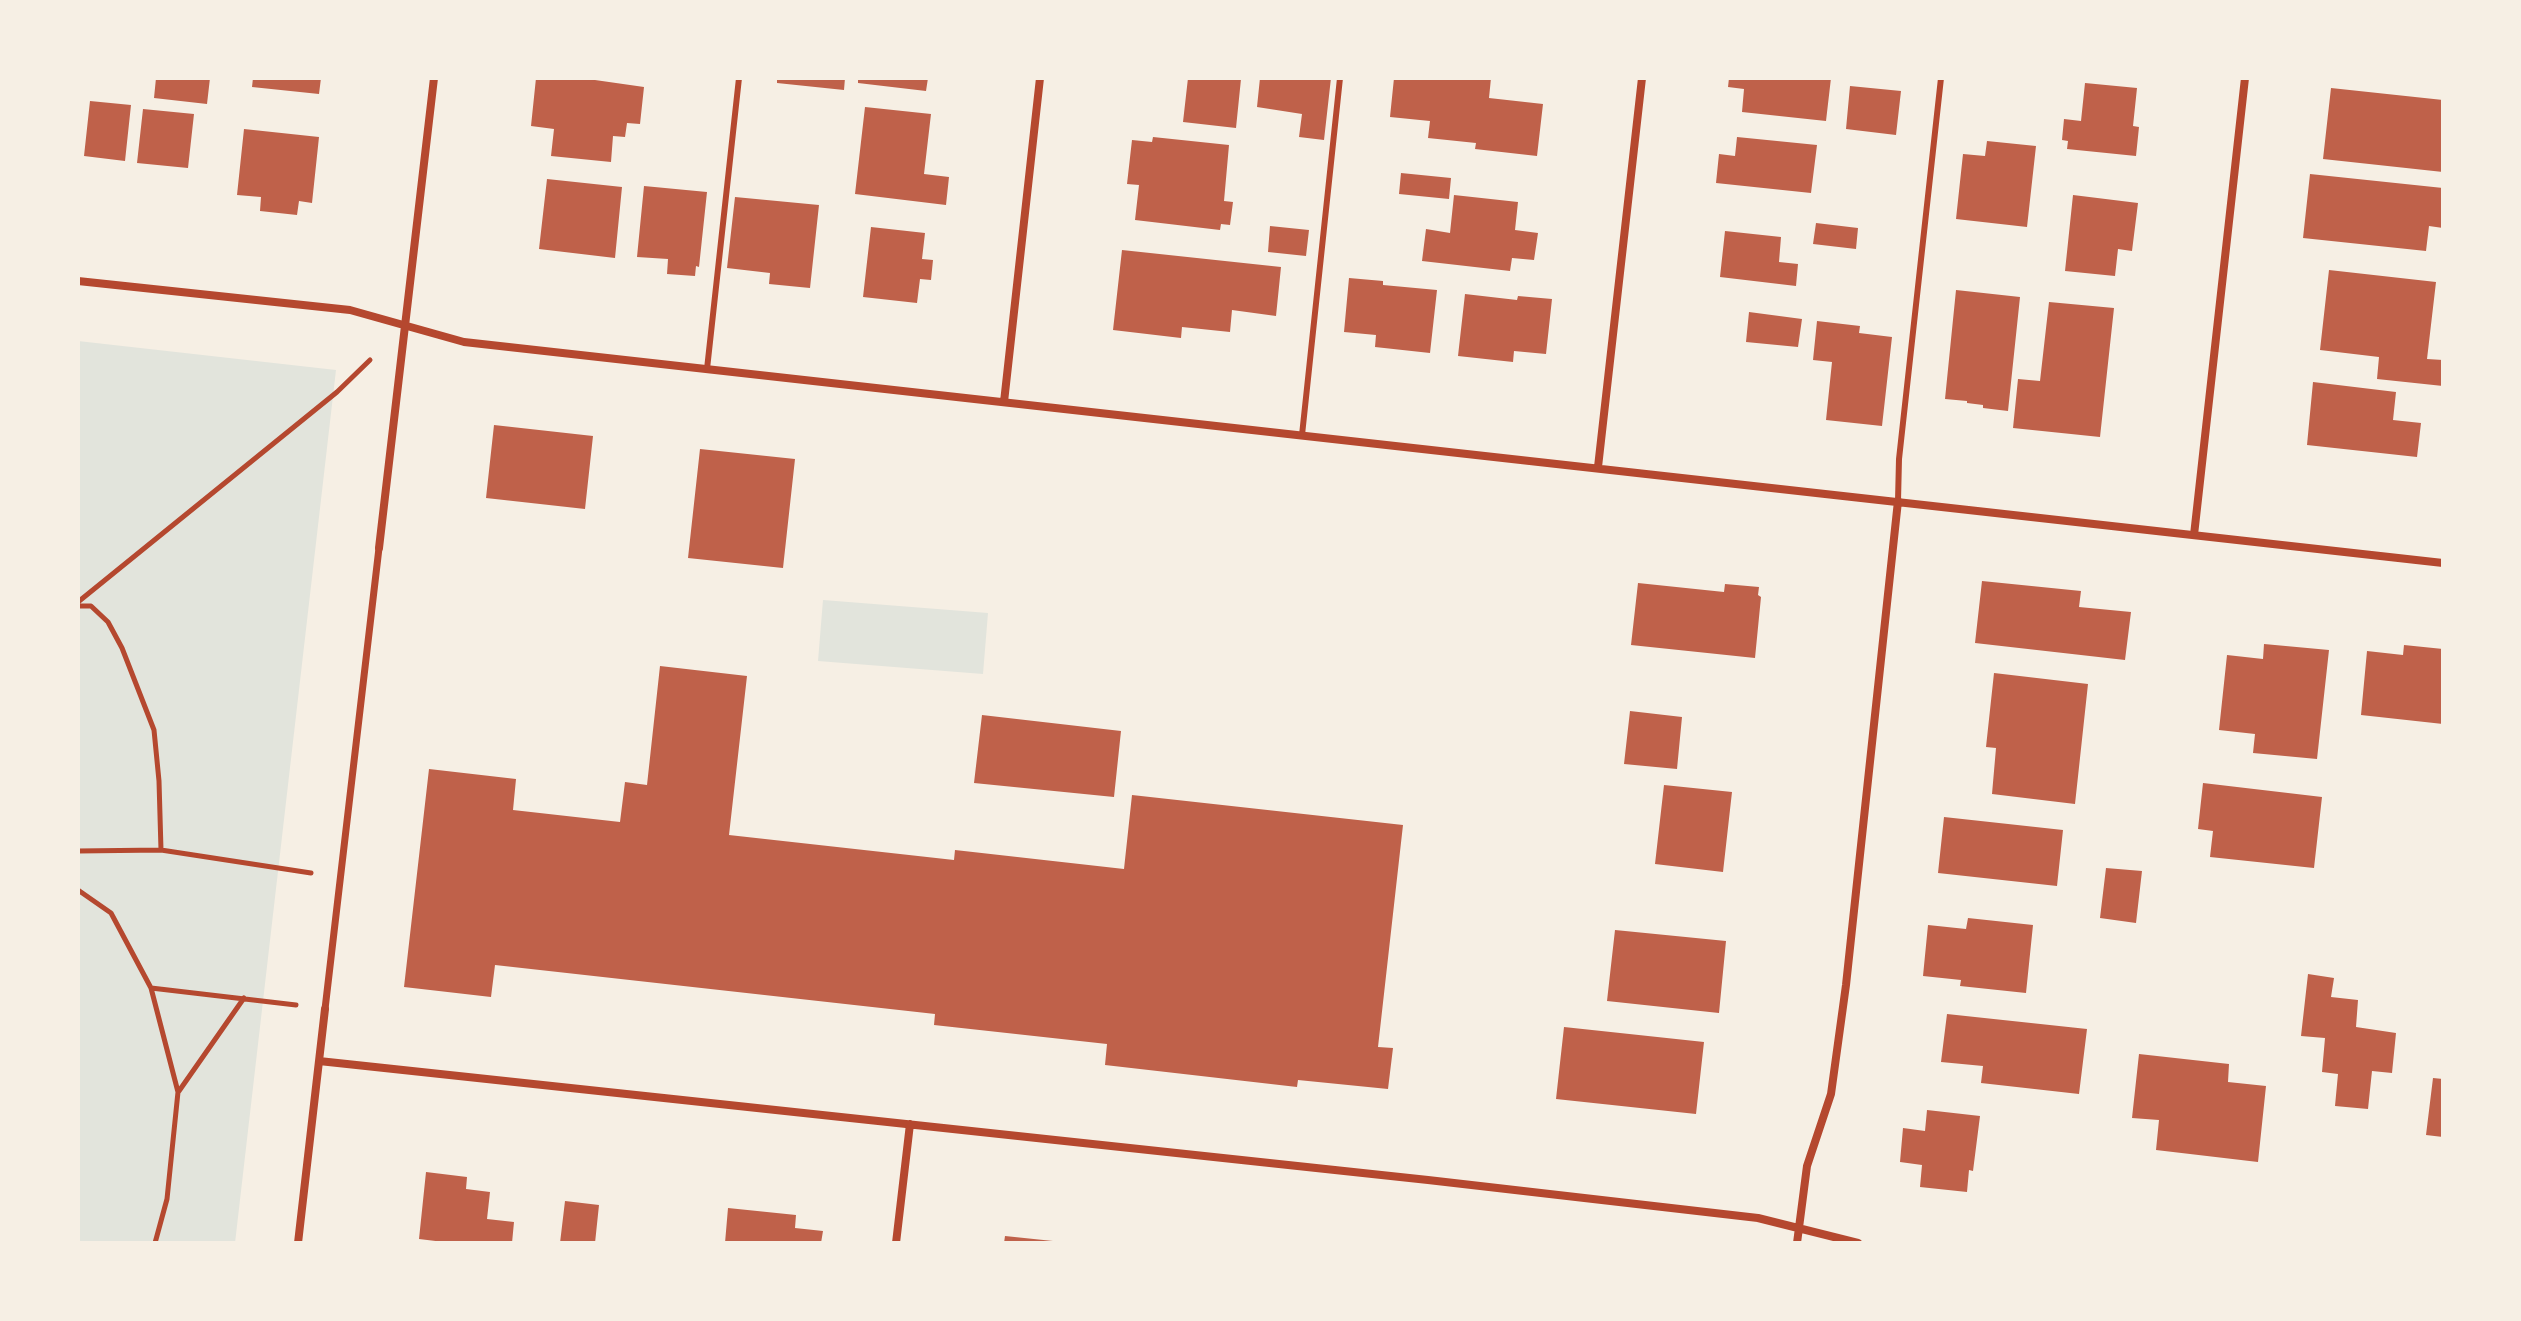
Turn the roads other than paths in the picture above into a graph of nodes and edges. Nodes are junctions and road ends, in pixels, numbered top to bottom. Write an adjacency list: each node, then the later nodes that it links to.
1 (434, 78): 9 (street)
2 (739, 78): 10 (lane)
3 (1040, 78): 11 (street)
4 (1340, 78): 12 (lane)
5 (1642, 78): 13 (street)
6 (1941, 78): 14 (lane)
7 (2245, 78): 15 (street)
8 (78, 281): 9 (street)
9 (405, 325): 10 (street); 16 (street)
10 (707, 369): 11 (street)
11 (1004, 402): 12 (street)
12 (1302, 435): 13 (street)
13 (1598, 467): 14 (street)
14 (1898, 501): 15 (street); 21 (street)
15 (2194, 535): 17 (street)
16 (379, 548): 18 (street)
17 (2443, 563)
18 (325, 1009): 19 (street)
19 (319, 1061): 20 (street); 22 (street)
20 (910, 1124): 21 (street); 23 (street)
21 (1799, 1229): 24 (street); 25 (street)
22 (298, 1243)
23 (896, 1243)
24 (1797, 1243)
25 (1858, 1243)

